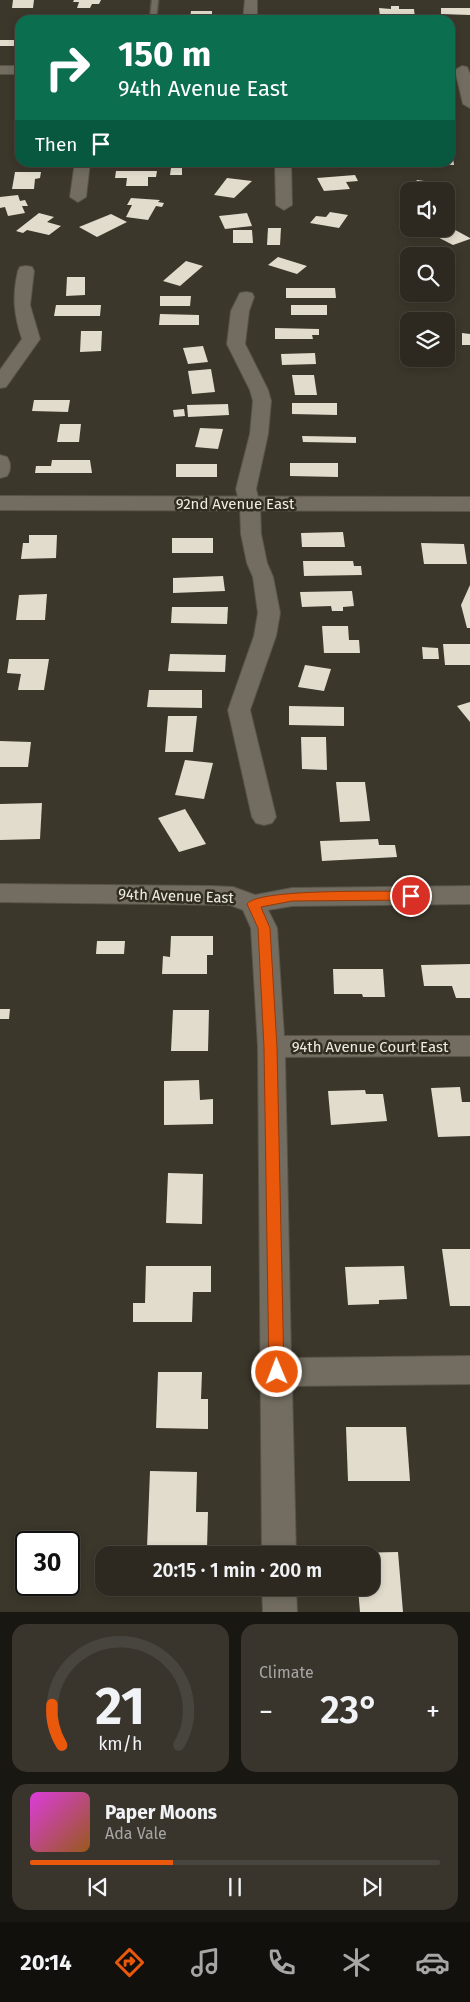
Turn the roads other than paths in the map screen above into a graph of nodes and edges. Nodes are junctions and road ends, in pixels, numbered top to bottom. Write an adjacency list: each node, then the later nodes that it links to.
1 (155, 0): 3 (lane)
2 (251, 0): 4 (street)
3 (154, 15)
4 (250, 15)
5 (0, 70): 6 (street)
6 (15, 70)
7 (461, 70): 8 (street)
8 (470, 104)
9 (82, 167): 11 (street)
10 (283, 167): 12 (street)
11 (78, 197)
12 (284, 205)
13 (26, 271): 15 (street)
14 (246, 297): 20 (street)
15 (0, 383)
16 (0, 461): 17 (street)
17 (0, 472)
18 (0, 503): 20 (street, 92nd Avenue East)
19 (470, 504): 20 (street, 92nd Avenue East)
20 (250, 505): 21 (street)
21 (264, 816)
22 (0, 893): 24 (street, 94th Avenue East)
23 (470, 895): 24 (street, 94th Avenue East)
24 (253, 904): 26 (street)
25 (470, 1046): 26 (street, 94th Avenue Court East)
26 (271, 1047): 28 (street)
27 (470, 1370): 28 (street)
28 (277, 1372): 29 (street)
29 (279, 1546)
30 (279, 1596): 31 (street)
31 (280, 1612)

